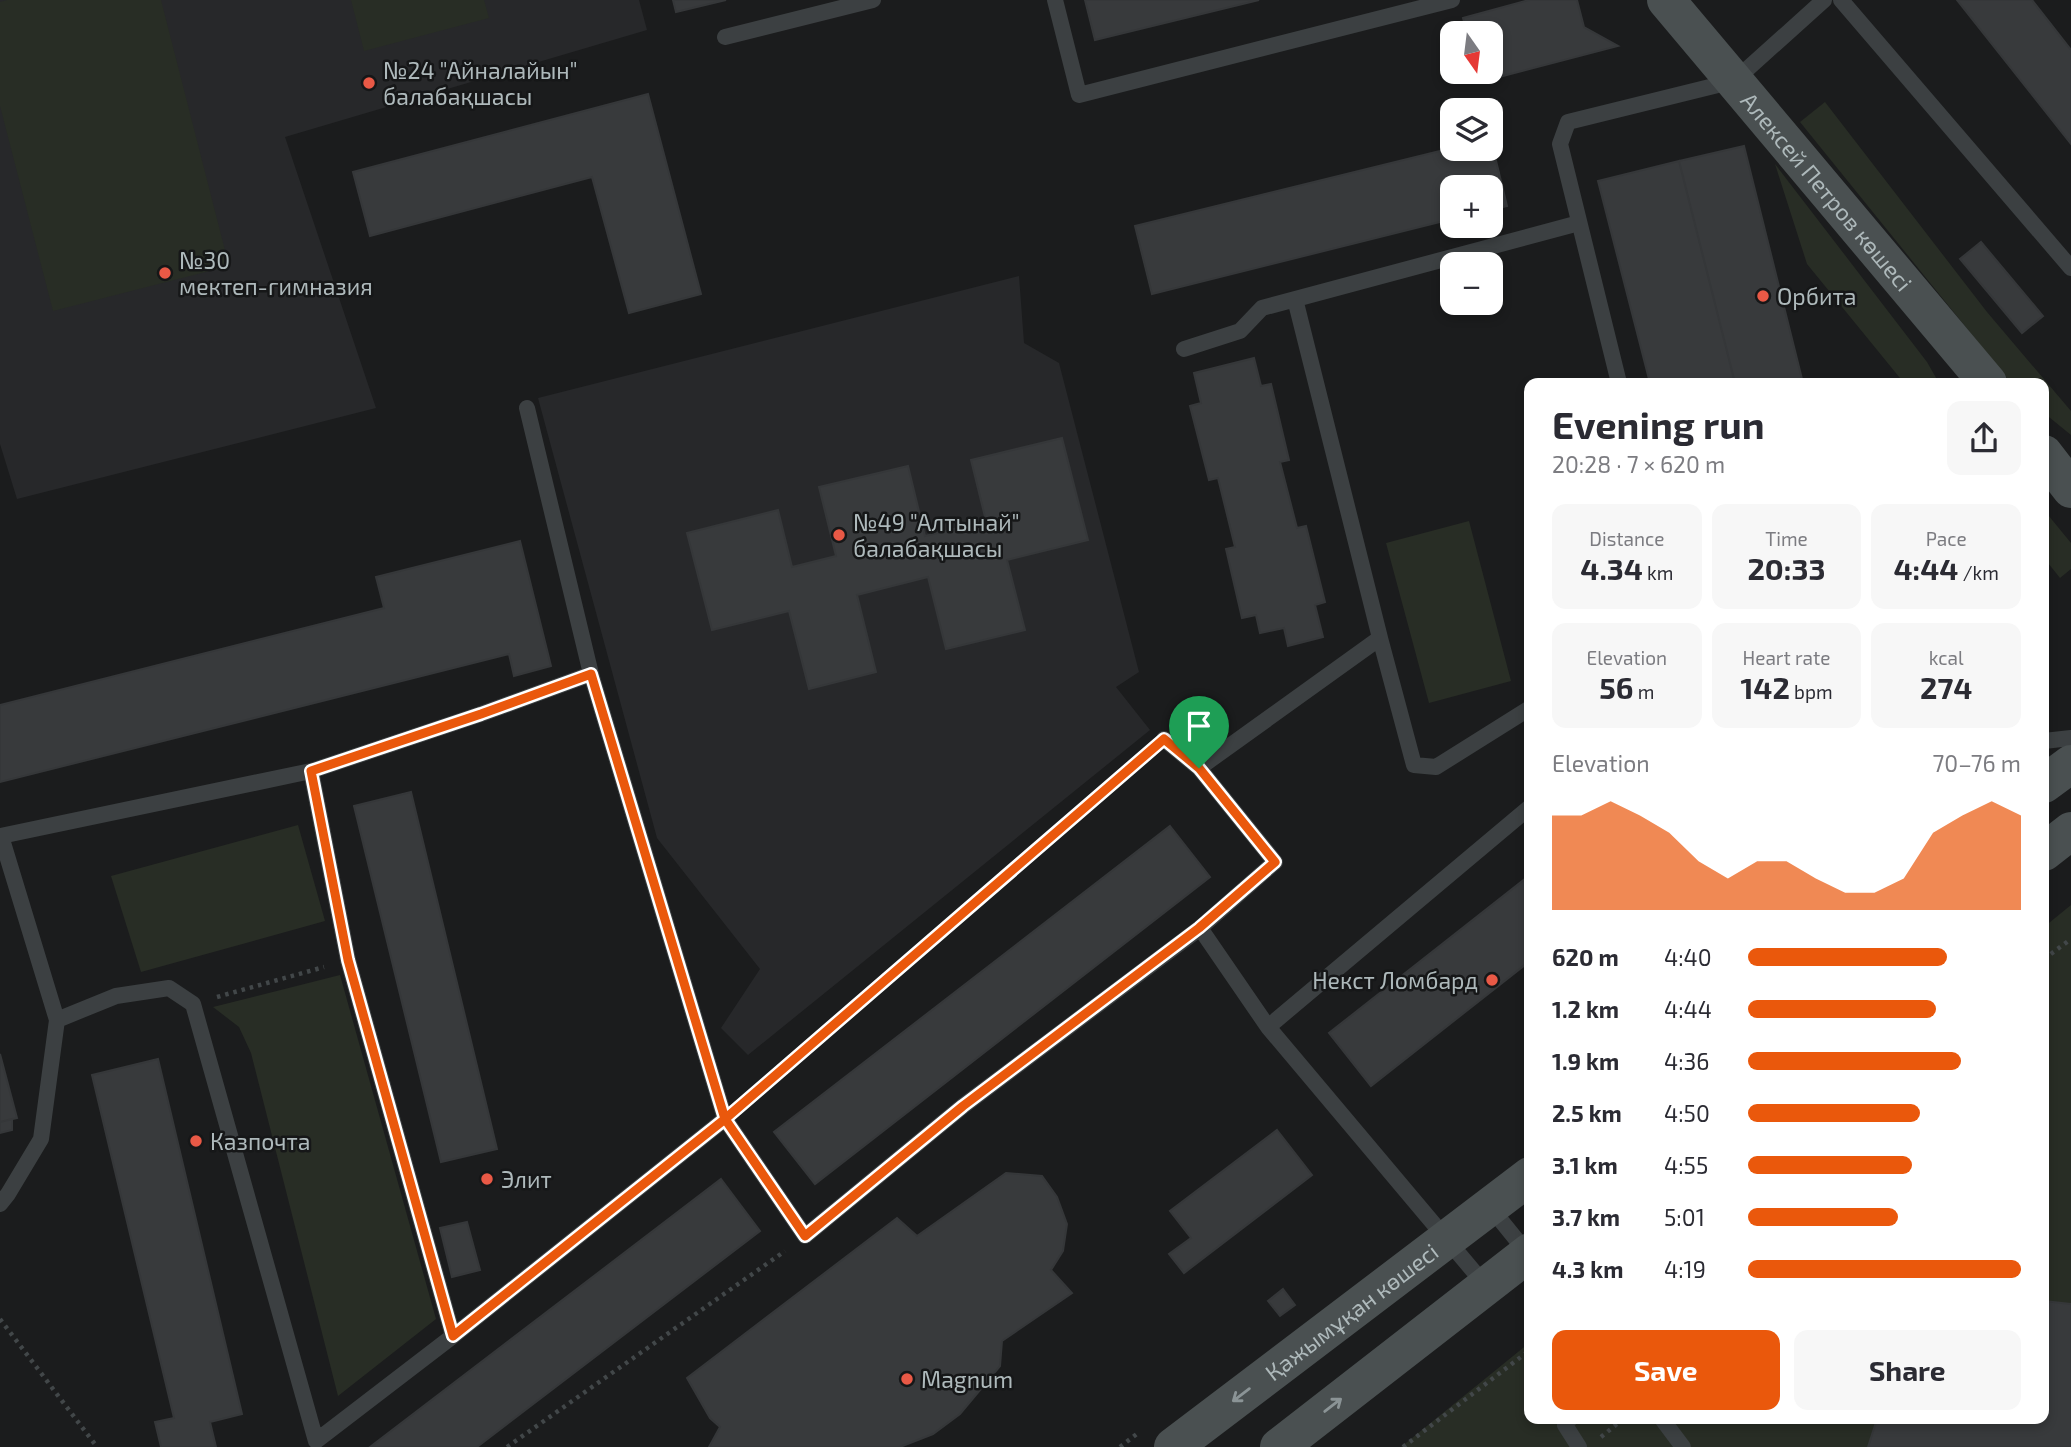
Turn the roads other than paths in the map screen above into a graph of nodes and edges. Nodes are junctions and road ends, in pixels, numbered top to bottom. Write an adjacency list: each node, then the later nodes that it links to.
1 (873, 0): 7 (lane)
2 (1055, 0): 3 (lane)
3 (1452, 0)
4 (1666, 0): 8 (main road, Алексей Петров көшесі)
5 (1824, 0): 8 (lane)
6 (1841, 0): 10 (lane)
7 (725, 37)
8 (1734, 81): 9 (lane); 14 (main road, Алексей Петров көшесі)
9 (1579, 223): 11 (lane); 13 (lane)
10 (2071, 268)
11 (1294, 299): 12 (lane); 20 (lane)
12 (1184, 349)
13 (1618, 378)
14 (1979, 378)
15 (527, 408): 21 (lane)
16 (2049, 436): 17 (main road)
17 (2071, 455)
18 (2049, 460): 19 (main road)
19 (2071, 489)
20 (1380, 638): 22 (lane); 27 (lane)
21 (591, 674): 28 (lane); 37 (lane)
22 (1524, 712)
23 (2071, 738): 25 (lane)
24 (1164, 739): 27 (lane)
25 (2049, 740)
26 (2071, 764): 29 (main road)
27 (1199, 768): 34 (lane)
28 (311, 771): 32 (lane); 45 (lane)
29 (2049, 781)
30 (1524, 812): 36 (lane)
31 (2071, 831): 33 (main road)
32 (1, 834): 35 (lane)
33 (2049, 848)
34 (1199, 928): 36 (lane); 37 (lane)
35 (57, 1020): 39 (lane); 45 (lane)
36 (1268, 1027): 41 (lane)
37 (725, 1119): 45 (lane)
38 (1524, 1181): 40 (main road, Қажымұқан көшесі)
39 (0, 1204)
40 (1490, 1207): 41 (main road, Қажымұқан көшесі); 42 (lane)
41 (1446, 1239): 44 (lane); 48 (main road, Қажымұқан көшесі, one-way to 48)
42 (1524, 1248)
43 (1524, 1258): 44 (main road)
44 (1486, 1286): 49 (main road, one-way to 44)
45 (453, 1336)
46 (1567, 1424): 50 (lane)
47 (1666, 1424): 51 (lane)
48 (1173, 1447)
49 (1279, 1447)
50 (1579, 1447)
51 (1683, 1447)

